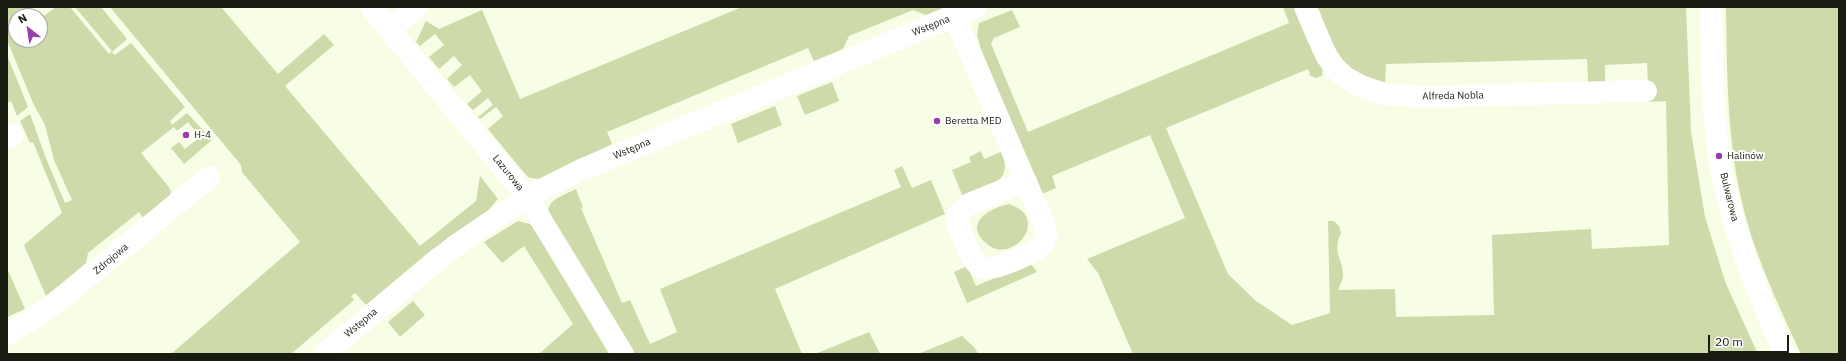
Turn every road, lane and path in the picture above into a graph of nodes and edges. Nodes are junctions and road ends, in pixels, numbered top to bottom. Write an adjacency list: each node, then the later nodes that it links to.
1 (371, 7): 7 (street, Lazurowa)
2 (417, 7): 7 (street)
3 (976, 7): 6 (street, Wstępna)
4 (1305, 7): 8 (street, Alfreda Nobla)
5 (1711, 7): 15 (street, Bulwarowa)
6 (954, 16): 10 (street); 11 (street, Wstępna)
7 (390, 29): 11 (street, Lazurowa)
8 (1646, 91)
9 (208, 177): 12 (street, Zdrojowa)
10 (1026, 181)
11 (527, 197): 13 (street, Wstępna); 14 (street, Lazurowa)
12 (7, 334)
13 (324, 354)
14 (623, 354)
15 (1785, 354)

